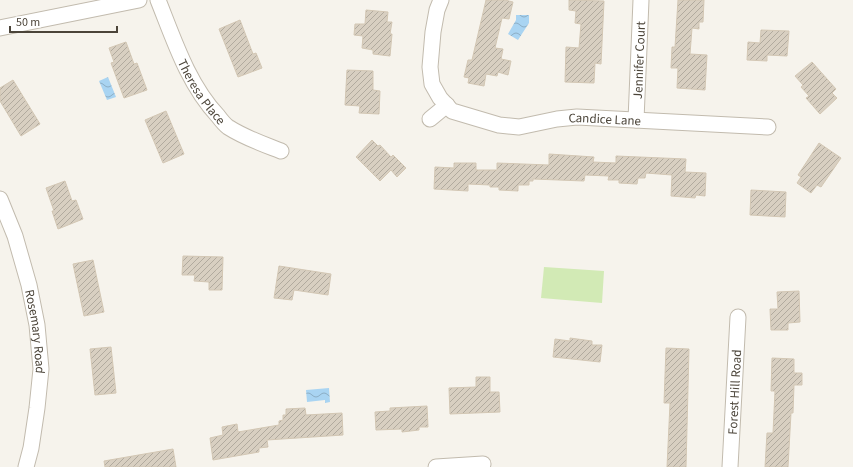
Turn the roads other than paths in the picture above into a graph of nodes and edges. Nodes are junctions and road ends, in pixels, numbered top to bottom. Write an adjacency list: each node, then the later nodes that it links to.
1 (139, 0): 5 (street)
2 (158, 0): 10 (street, Theresa Place)
3 (441, 0): 6 (street, Candice Lane)
4 (642, 0): 8 (street, Jennifer Court)
5 (0, 28)
6 (447, 105): 7 (street); 8 (street, Candice Lane)
7 (430, 119)
8 (636, 120): 9 (street, Candice Lane)
9 (768, 127)
10 (281, 151)
11 (0, 199): 14 (street, Rosemary Road)
12 (738, 317): 16 (street, Forest Hill Road)
13 (483, 464): 15 (street)
14 (26, 467)
15 (436, 467)
16 (730, 467)

